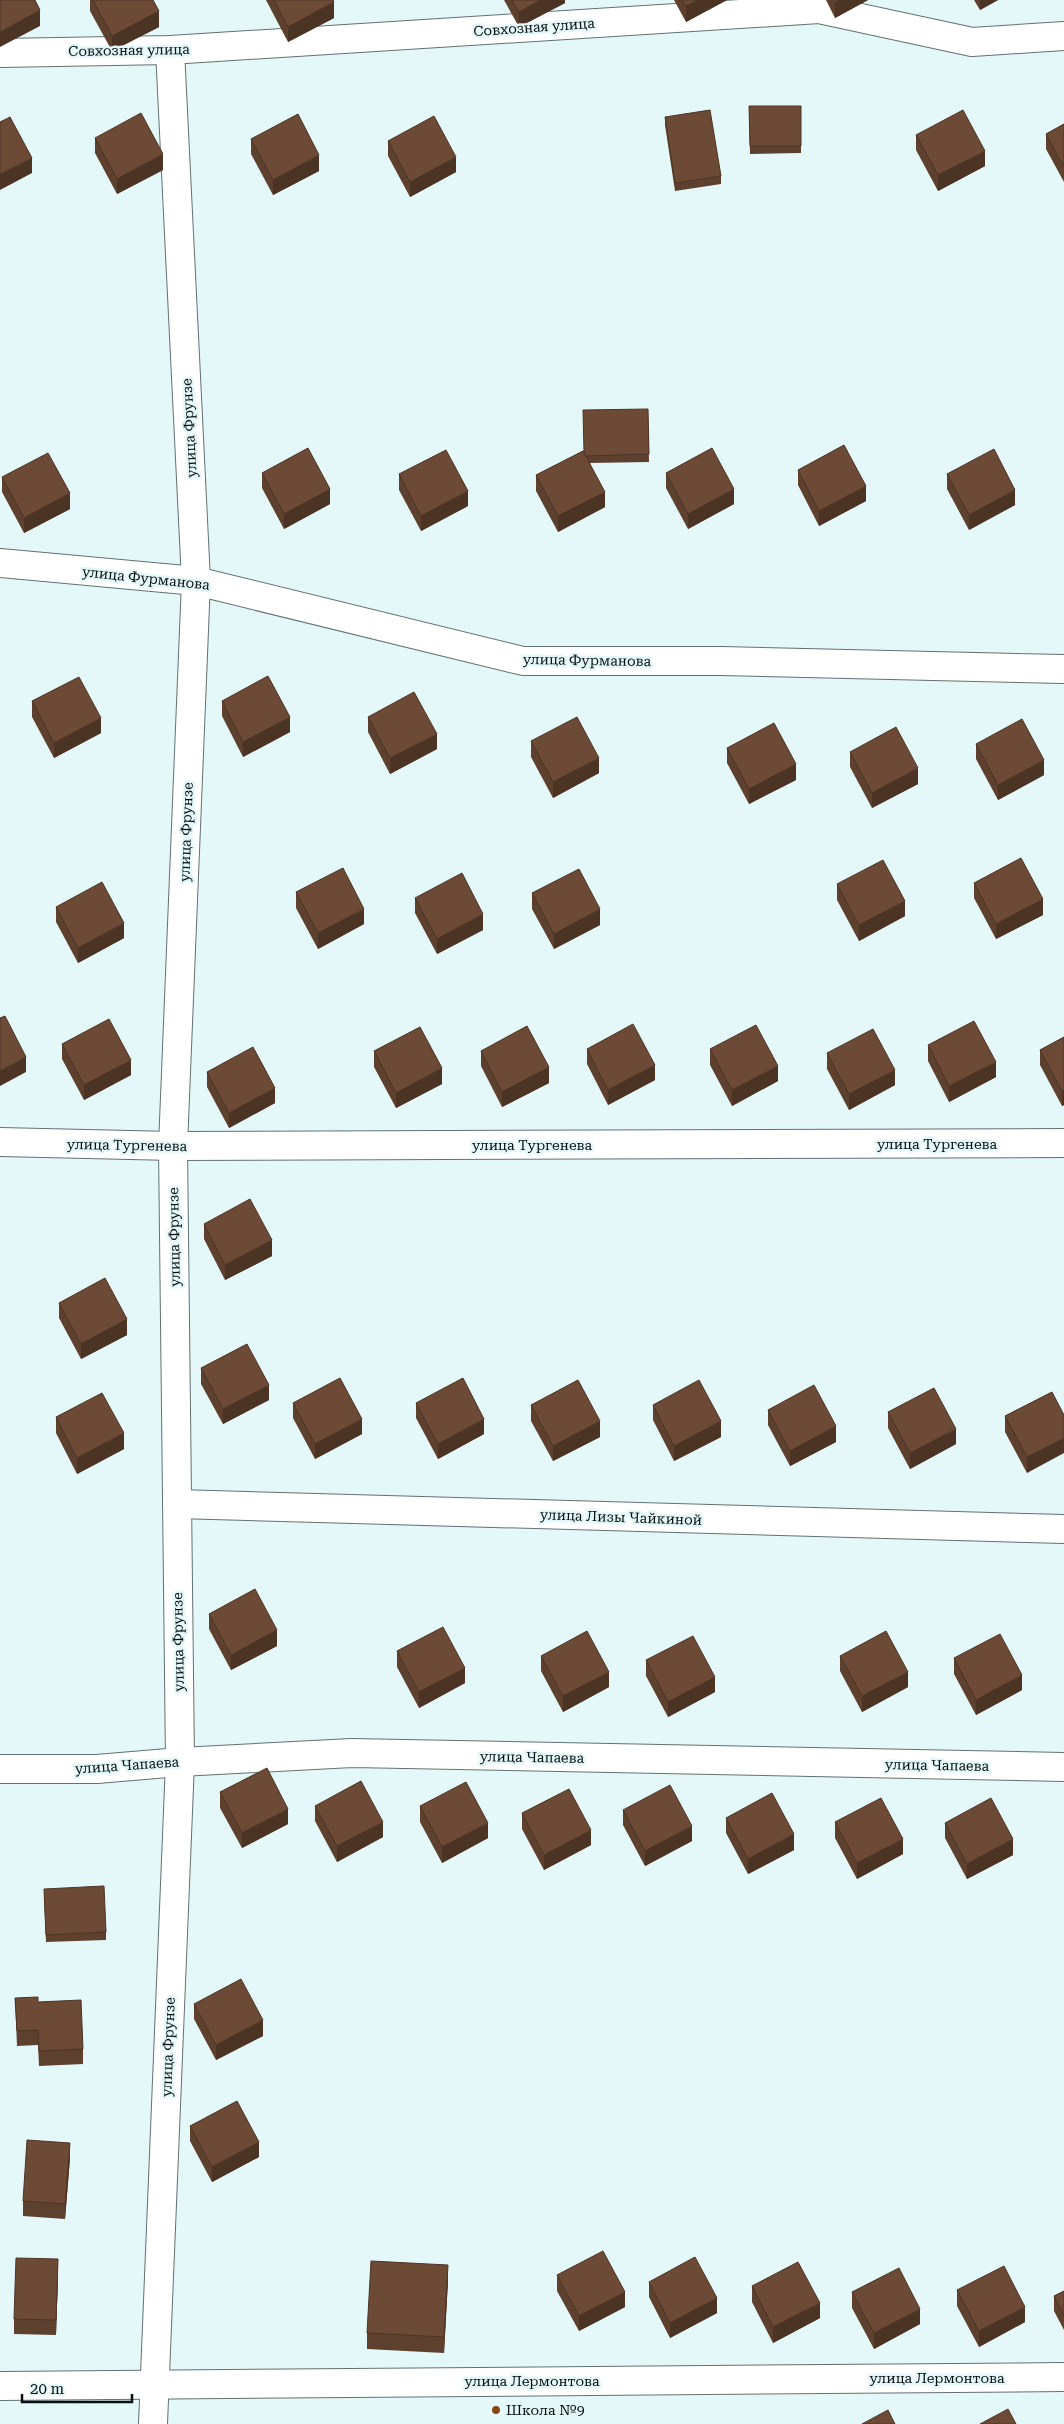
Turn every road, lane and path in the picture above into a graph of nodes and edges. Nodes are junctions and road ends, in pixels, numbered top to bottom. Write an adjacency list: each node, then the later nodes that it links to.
1 (1064, 36): 2 (street, Совхозная улица)
2 (170, 50): 3 (street, Совхозная улица); 5 (street, улица Фрунзе)
3 (0, 53)
4 (0, 563): 5 (street, улица Фурманова)
5 (196, 580): 6 (street, улица Фурманова); 9 (street, улица Фрунзе)
6 (1064, 669)
7 (0, 1142): 9 (street, улица Тургенева)
8 (1064, 1143): 9 (street, улица Тургенева)
9 (174, 1146): 10 (street, улица Фрунзе)
10 (177, 1504): 11 (street, улица Лизы Чайкиной); 12 (street, улица Фрунзе)
11 (1064, 1530)
12 (180, 1762): 13 (street, улица Чапаева); 14 (street, улица Чапаева); 16 (street, улица Фрунзе)
13 (1064, 1767)
14 (0, 1769)
15 (1064, 2377): 16 (street, улица Лермонтова)
16 (153, 2384): 17 (street, улица Лермонтова); 18 (street, улица Фрунзе)
17 (0, 2386)
18 (153, 2424)

